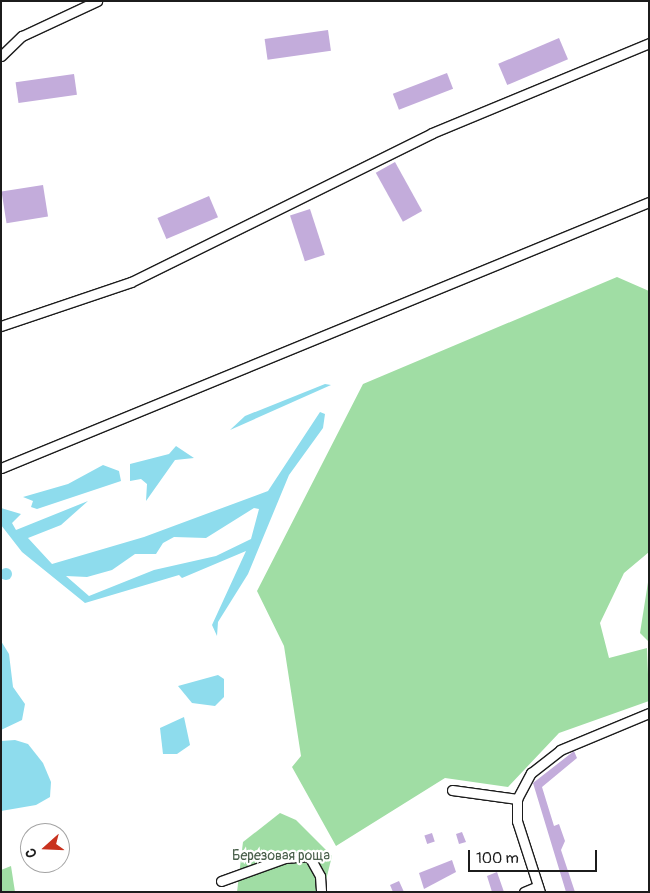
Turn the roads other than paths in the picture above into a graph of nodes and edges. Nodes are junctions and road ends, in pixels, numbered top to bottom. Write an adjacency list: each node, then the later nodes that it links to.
1 (97, 1): 3 (street)
2 (649, 43): 5 (street)
3 (1, 56)
4 (649, 202): 6 (street)
5 (1, 326)
6 (1, 468)
7 (649, 713): 9 (street)
8 (452, 790): 9 (street)
9 (517, 799): 11 (street)
10 (221, 882): 12 (street)
11 (539, 889): 13 (street)
12 (321, 892)
13 (524, 892)

